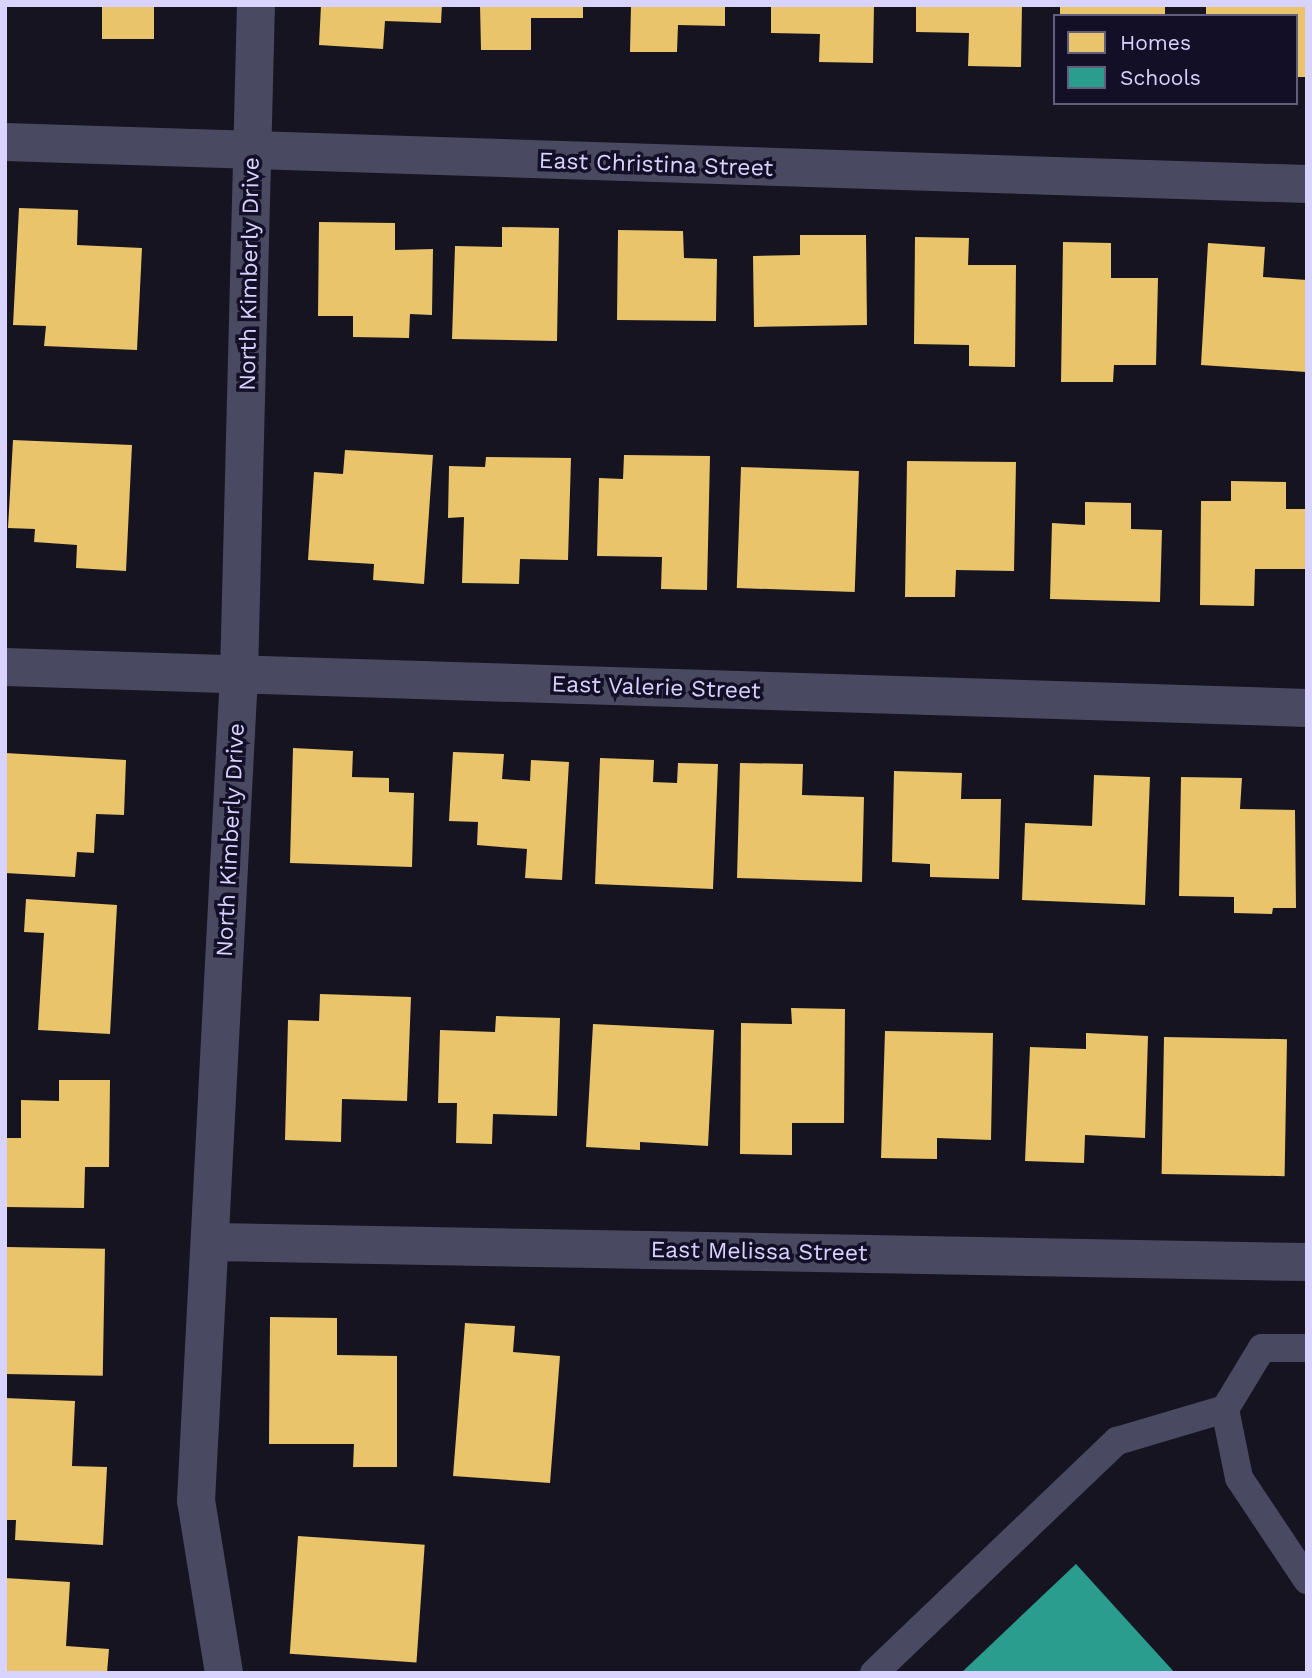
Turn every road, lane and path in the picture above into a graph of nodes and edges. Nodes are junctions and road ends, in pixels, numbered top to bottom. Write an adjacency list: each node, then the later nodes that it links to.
1 (256, 5): 3 (street, North Kimberly Drive)
2 (5, 142): 3 (street, East Christina Street)
3 (253, 153): 4 (street, East Christina Street); 6 (street, North Kimberly Drive)
4 (1307, 184)
5 (5, 667): 6 (street, East Valerie Street)
6 (239, 674): 7 (street, East Valerie Street); 8 (street, North Kimberly Drive)
7 (1307, 708)
8 (212, 1242): 9 (street, East Melissa Street); 13 (street, North Kimberly Drive)
9 (1307, 1262)
10 (1307, 1348): 11 (lane)
11 (1225, 1409): 12 (lane); 14 (lane)
12 (1307, 1580)
13 (224, 1673)
14 (874, 1673)

